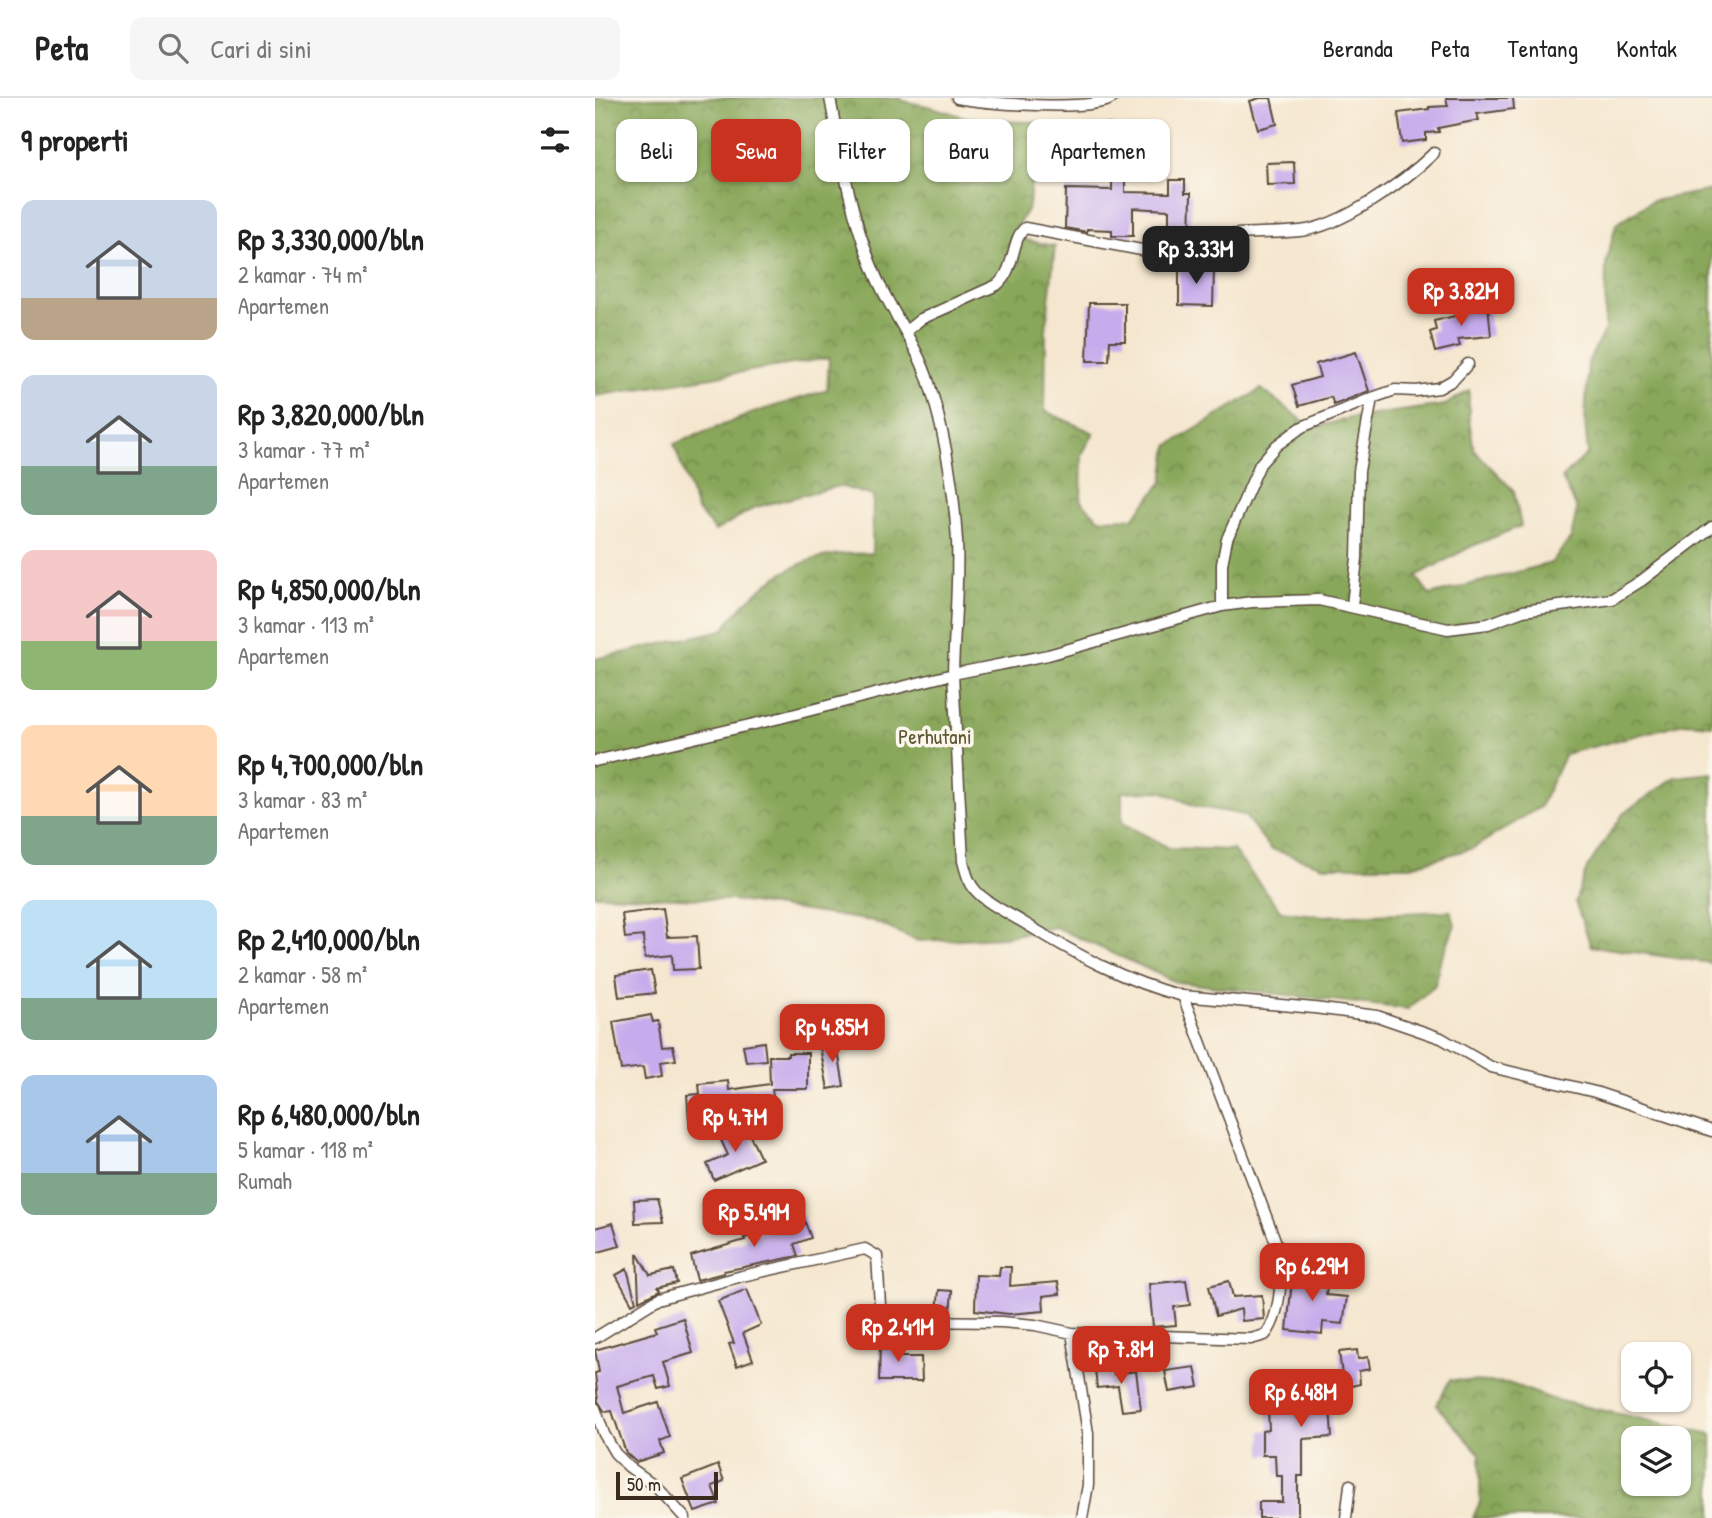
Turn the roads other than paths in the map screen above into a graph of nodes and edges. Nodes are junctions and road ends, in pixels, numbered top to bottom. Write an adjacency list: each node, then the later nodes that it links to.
1 (830, 98): 5 (street)
2 (957, 98): 3 (street)
3 (1112, 98)
4 (1434, 153): 5 (street)
5 (906, 331): 11 (street)
6 (1468, 364): 7 (street)
7 (1372, 398): 9 (street); 10 (street)
8 (1712, 527): 10 (street)
9 (1222, 606): 10 (street); 11 (street)
10 (1352, 607)
11 (953, 674): 12 (street); 13 (street)
12 (595, 761)
13 (1184, 996): 14 (street); 15 (street)
14 (1712, 1131)
15 (1072, 1333): 16 (street); 21 (street)
16 (595, 1338)
17 (595, 1408): 18 (street)
18 (599, 1438): 20 (street)
19 (1350, 1485): 22 (street)
20 (685, 1518)
21 (1082, 1518)
22 (1346, 1518)

